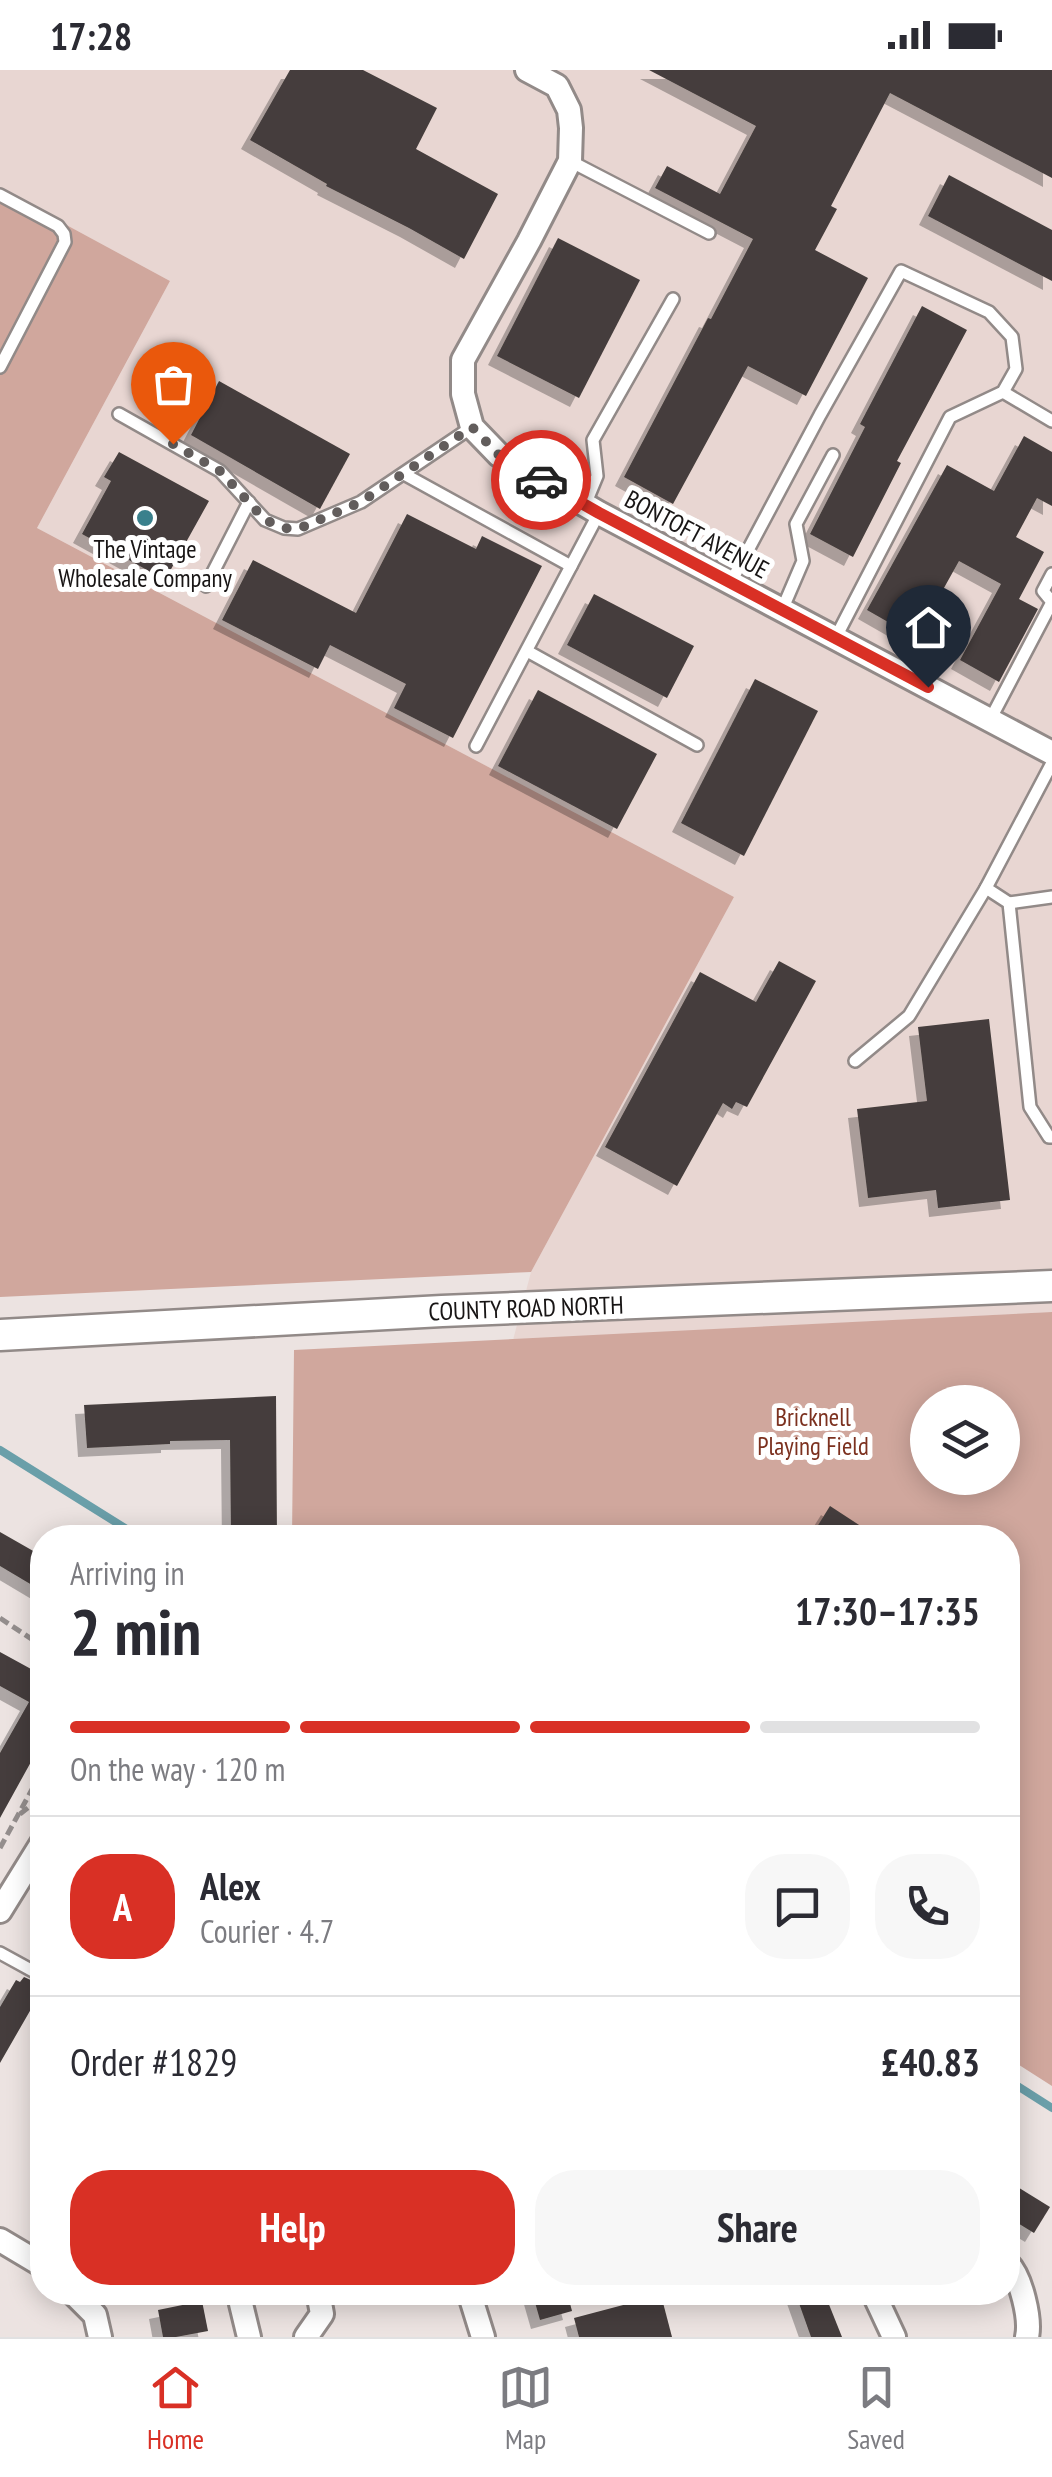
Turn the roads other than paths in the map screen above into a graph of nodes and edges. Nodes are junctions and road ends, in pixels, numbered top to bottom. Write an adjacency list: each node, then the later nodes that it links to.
1 (528, 70): 2 (street)
2 (570, 160): 4 (lane); 10 (street)
3 (0, 195): 6 (lane)
4 (708, 233)
5 (672, 300): 14 (lane)
6 (0, 367)
7 (1003, 392): 9 (lane); 17 (lane); 20 (lane)
8 (120, 414): 13 (lane)
9 (1052, 420)
10 (472, 427): 12 (lane); 14 (street, BONTOFT AVENUE)
11 (833, 455): 19 (lane)
12 (404, 474): 13 (lane); 15 (lane)
13 (249, 502): 18 (lane)
14 (592, 509): 15 (lane); 17 (street, BONTOFT AVENUE)
15 (571, 566): 21 (lane)
16 (1052, 574): 22 (lane)
17 (730, 582): 19 (street, BONTOFT AVENUE)
18 (206, 586)
19 (782, 610): 20 (street, BONTOFT AVENUE)
20 (835, 639): 22 (street, BONTOFT AVENUE)
21 (527, 651): 23 (lane); 24 (lane)
22 (990, 720): 25 (street, BONTOFT AVENUE)
23 (697, 744)
24 (476, 746)
25 (1052, 752)
26 (1052, 763): 27 (lane)
27 (986, 888): 29 (lane); 30 (lane)
28 (1052, 897): 29 (lane)
29 (1009, 903): 31 (lane)
30 (855, 1062)
31 (1052, 1137)
32 (1052, 1286): 33 (street, COUNTY ROAD NORTH)
33 (0, 1335)
34 (30, 1860): 35 (street)
35 (2, 1901)
36 (0, 1953): 37 (lane)
37 (30, 1969)
38 (0, 2240): 39 (street)
39 (30, 2258)
40 (1020, 2290): 51 (street)
41 (85, 2305): 46 (street)
42 (241, 2305): 47 (street)
43 (320, 2305): 48 (street)
44 (473, 2305): 49 (street)
45 (879, 2305): 50 (street)
46 (100, 2337)
47 (249, 2337)
48 (306, 2337)
49 (483, 2337)
50 (894, 2337)
51 (1027, 2337)

